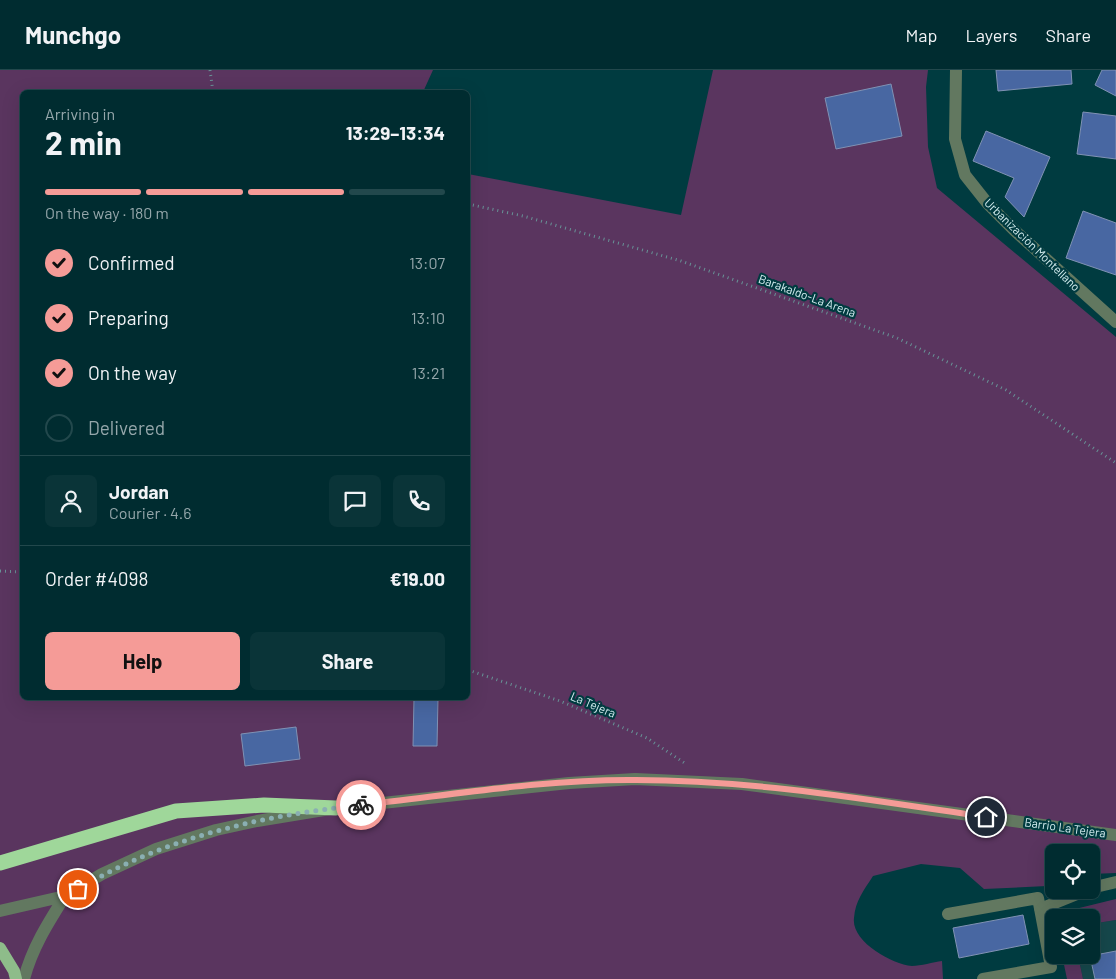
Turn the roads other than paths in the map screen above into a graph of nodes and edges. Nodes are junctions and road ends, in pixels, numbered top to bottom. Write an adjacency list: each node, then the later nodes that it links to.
1 (956, 70): 2 (street, Urbanización Montellano)
2 (1116, 322)
3 (336, 808): 4 (street, Barrio La Tejera); 5 (highway); 8 (street, Barrio La Tejera)
4 (1116, 836)
5 (0, 863)
6 (1116, 882): 7 (street)
7 (1100, 886)
8 (65, 896): 11 (street); 15 (street)
9 (1065, 899): 10 (street)
10 (1040, 909): 12 (street); 16 (street)
11 (0, 911)
12 (948, 914)
13 (0, 948): 14 (main road)
14 (16, 979)
15 (24, 979)
16 (983, 979)

